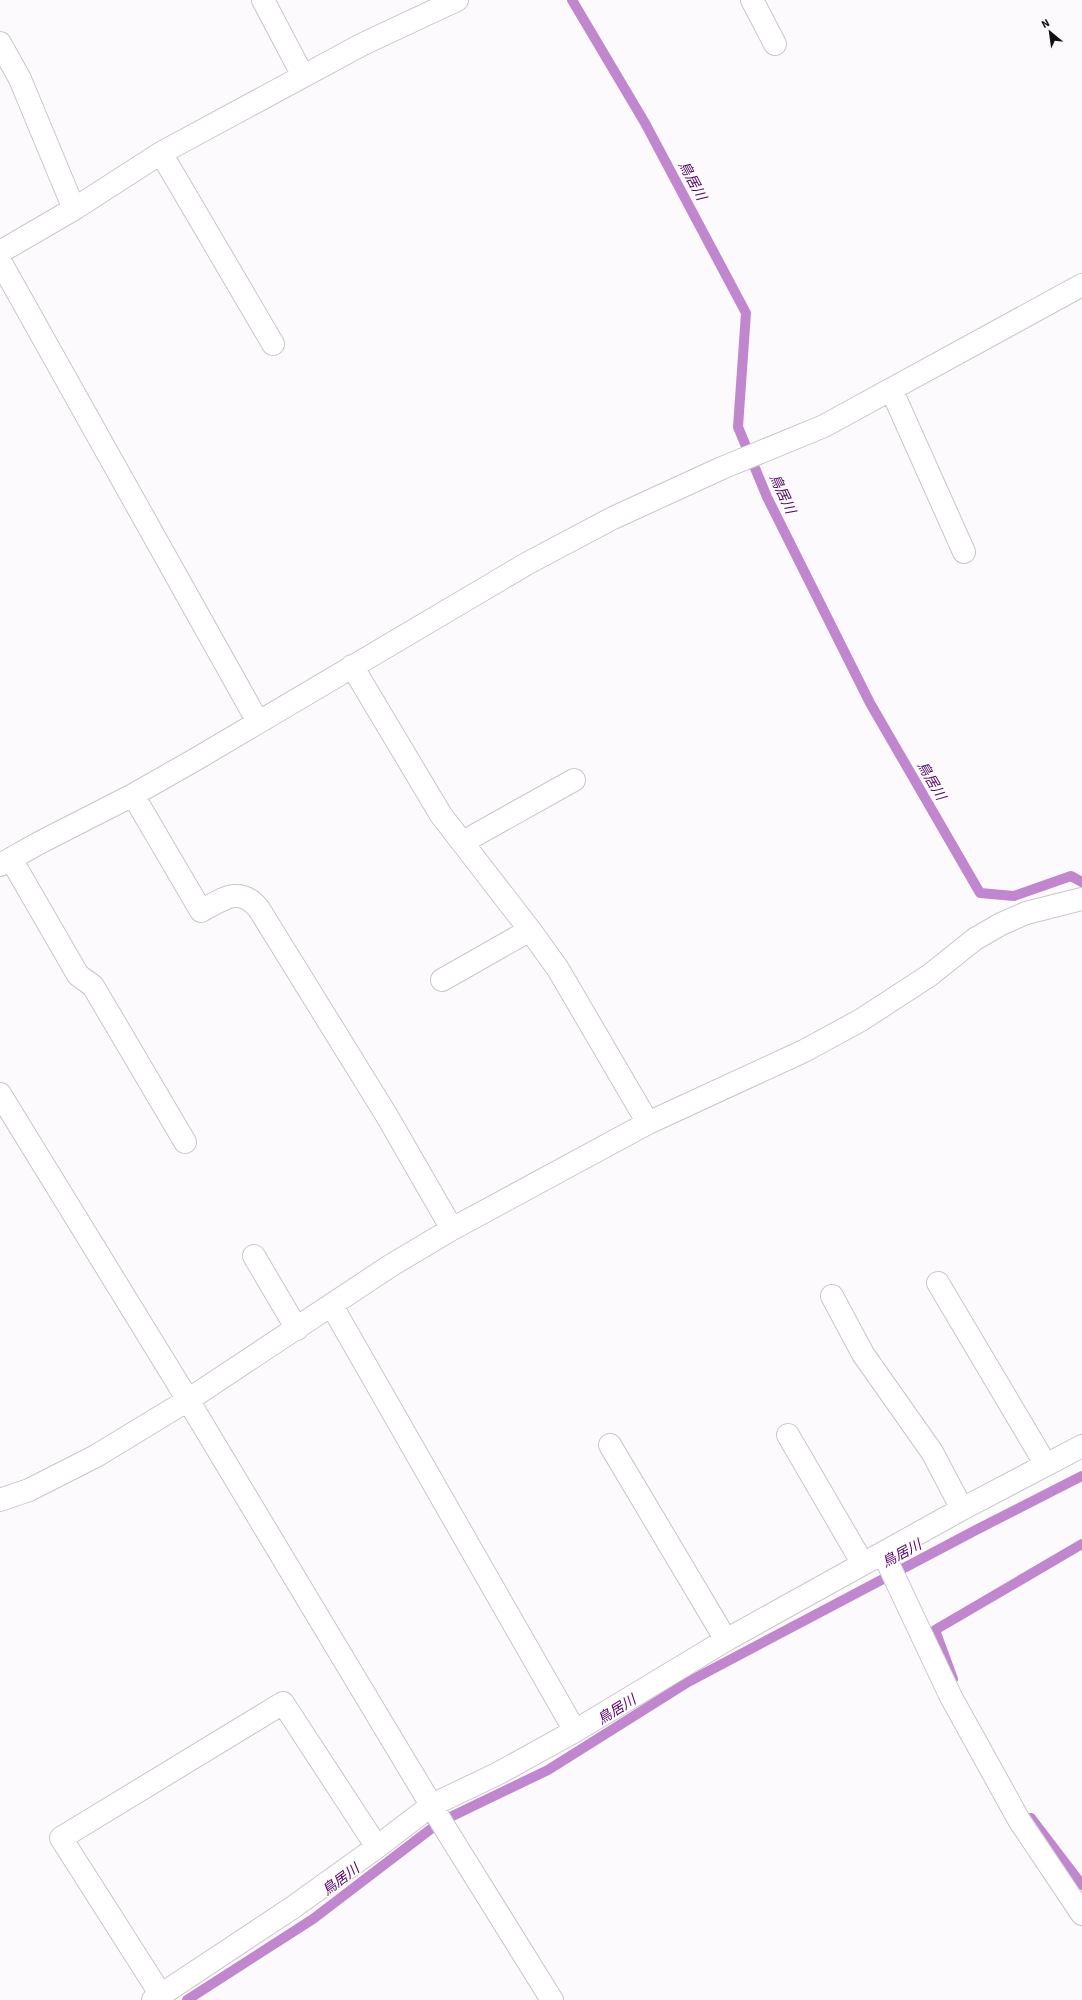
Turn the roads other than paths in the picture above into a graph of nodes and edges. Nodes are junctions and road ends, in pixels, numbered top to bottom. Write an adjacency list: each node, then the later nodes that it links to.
1 (263, 0): 7 (street)
2 (457, 0): 4 (street)
3 (752, 0): 6 (street)
4 (427, 6): 7 (street)
5 (0, 42): 9 (street)
6 (775, 44)
7 (303, 76): 8 (street)
8 (161, 153): 9 (street); 13 (street)
9 (74, 209): 10 (street)
10 (0, 252)
11 (0, 261): 17 (street)
12 (1082, 285): 14 (street)
13 (273, 344)
14 (892, 391): 15 (street); 16 (street)
15 (964, 552)
16 (352, 666): 17 (street); 20 (street)
17 (258, 722): 19 (street)
18 (574, 780): 20 (street)
19 (133, 795): 21 (street); 28 (street)
20 (463, 842): 23 (street)
21 (6, 862): 27 (street)
22 (1082, 899): 26 (street)
23 (530, 930): 24 (street); 26 (street)
24 (442, 980)
25 (0, 1094): 34 (street)
26 (648, 1124): 28 (street)
27 (185, 1142)
28 (452, 1229): 32 (street)
29 (254, 1256): 33 (street)
30 (938, 1283): 38 (street)
31 (832, 1296): 40 (street)
32 (332, 1306): 33 (street); 44 (street)
33 (297, 1329): 34 (street)
34 (188, 1400): 39 (street); 45 (street)
35 (788, 1435): 42 (street)
36 (610, 1445): 43 (street)
37 (1082, 1446): 38 (street)
38 (1046, 1465): 40 (street)
39 (0, 1500)
40 (962, 1509): 41 (street)
41 (883, 1553): 42 (street); 47 (street)
42 (862, 1564): 43 (street)
43 (726, 1640): 44 (street)
44 (576, 1731): 45 (street)
45 (432, 1805): 46 (street); 49 (street)
46 (377, 1847): 48 (street); 48 (street)
47 (1082, 1914)
48 (157, 1998)
49 (552, 2000)

